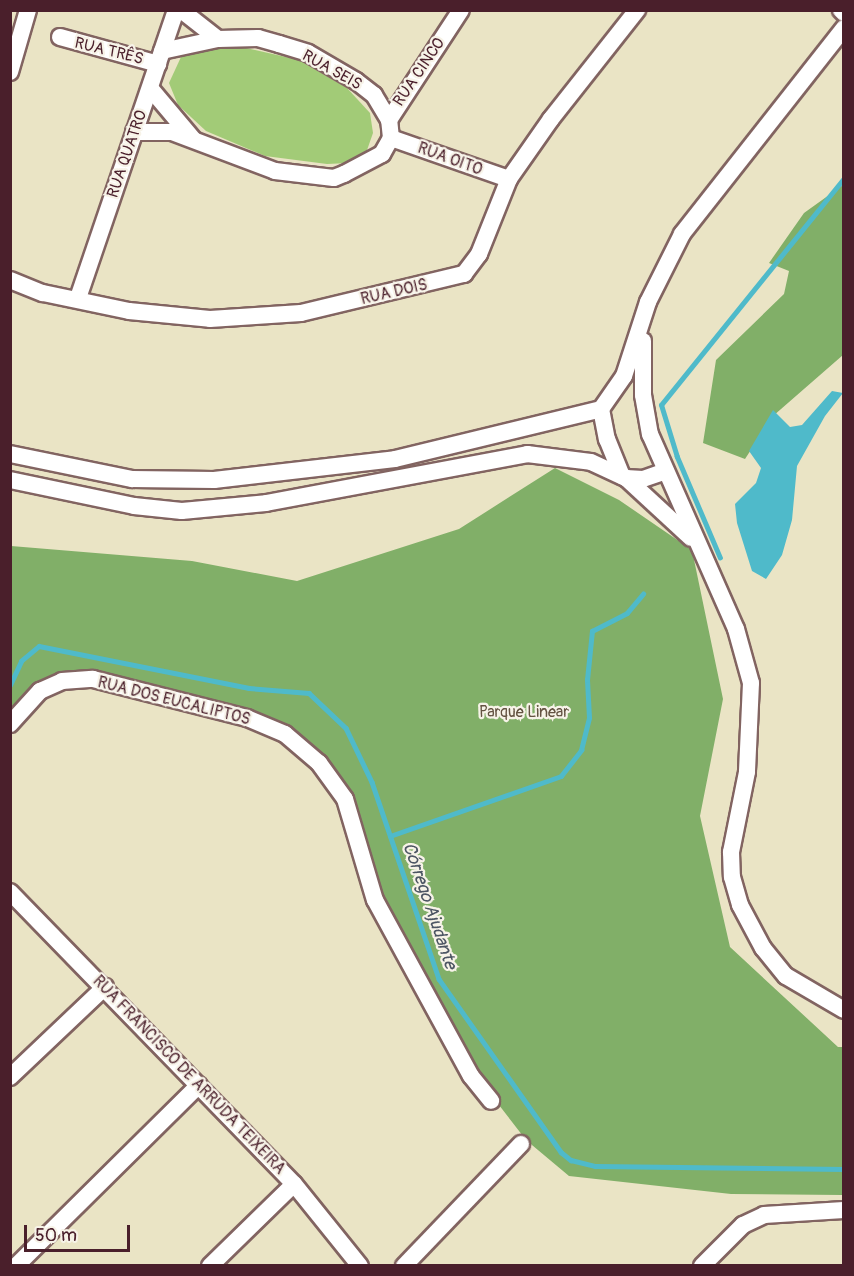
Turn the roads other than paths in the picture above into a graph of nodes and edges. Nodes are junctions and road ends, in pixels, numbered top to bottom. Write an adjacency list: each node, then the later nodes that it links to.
1 (28, 10): 10 (street)
2 (176, 10): 9 (street, RUA QUATRO)
3 (181, 10): 8 (street)
4 (461, 10): 12 (street, RUA CINCO)
5 (638, 10): 18 (street, RUA DOIS)
6 (843, 28): 21 (street)
7 (60, 37): 9 (street, RUA TRÊS)
8 (218, 39): 9 (street, RUA SEIS); 13 (street, RUA SEIS)
9 (160, 57): 11 (street, RUA QUATRO)
10 (10, 72)
11 (150, 88): 15 (street, RUA QUATRO); 17 (street)
12 (406, 89): 13 (street, RUA SEIS); 14 (street, RUA CINCO)
13 (374, 95): 14 (street, RUA SEIS)
14 (388, 120): 16 (street, RUA CINCO)
15 (135, 132): 17 (street); 20 (street, RUA QUATRO)
16 (391, 138): 17 (street); 18 (street, RUA OITO)
17 (196, 142)
18 (509, 179): 20 (street, RUA DOIS)
19 (10, 280): 20 (street, RUA DOIS)
20 (78, 298)
21 (643, 326): 22 (street); 24 (street)
22 (602, 409): 23 (street); 25 (street)
23 (10, 454)
24 (666, 471): 25 (street); 27 (street)
25 (624, 477): 26 (street); 27 (street)
26 (10, 480)
27 (698, 545): 31 (street)
28 (10, 724): 34 (street, RUA DOS EUCALIPTOS)
29 (10, 892): 30 (street, RUA FRANCISCO DE ARRUDA TEIXEIRA)
30 (105, 987): 32 (street); 33 (street, RUA FRANCISCO DE ARRUDA TEIXEIRA)
31 (843, 1010)
32 (10, 1077)
33 (199, 1085): 36 (street, RUA FRANCISCO DE ARRUDA TEIXEIRA); 38 (street)
34 (491, 1101)
35 (521, 1144): 41 (street)
36 (294, 1184): 39 (street); 40 (street, RUA FRANCISCO DE ARRUDA TEIXEIRA)
37 (843, 1210): 42 (street)
38 (16, 1266)
39 (210, 1266)
40 (360, 1266)
41 (404, 1266)
42 (702, 1266)

